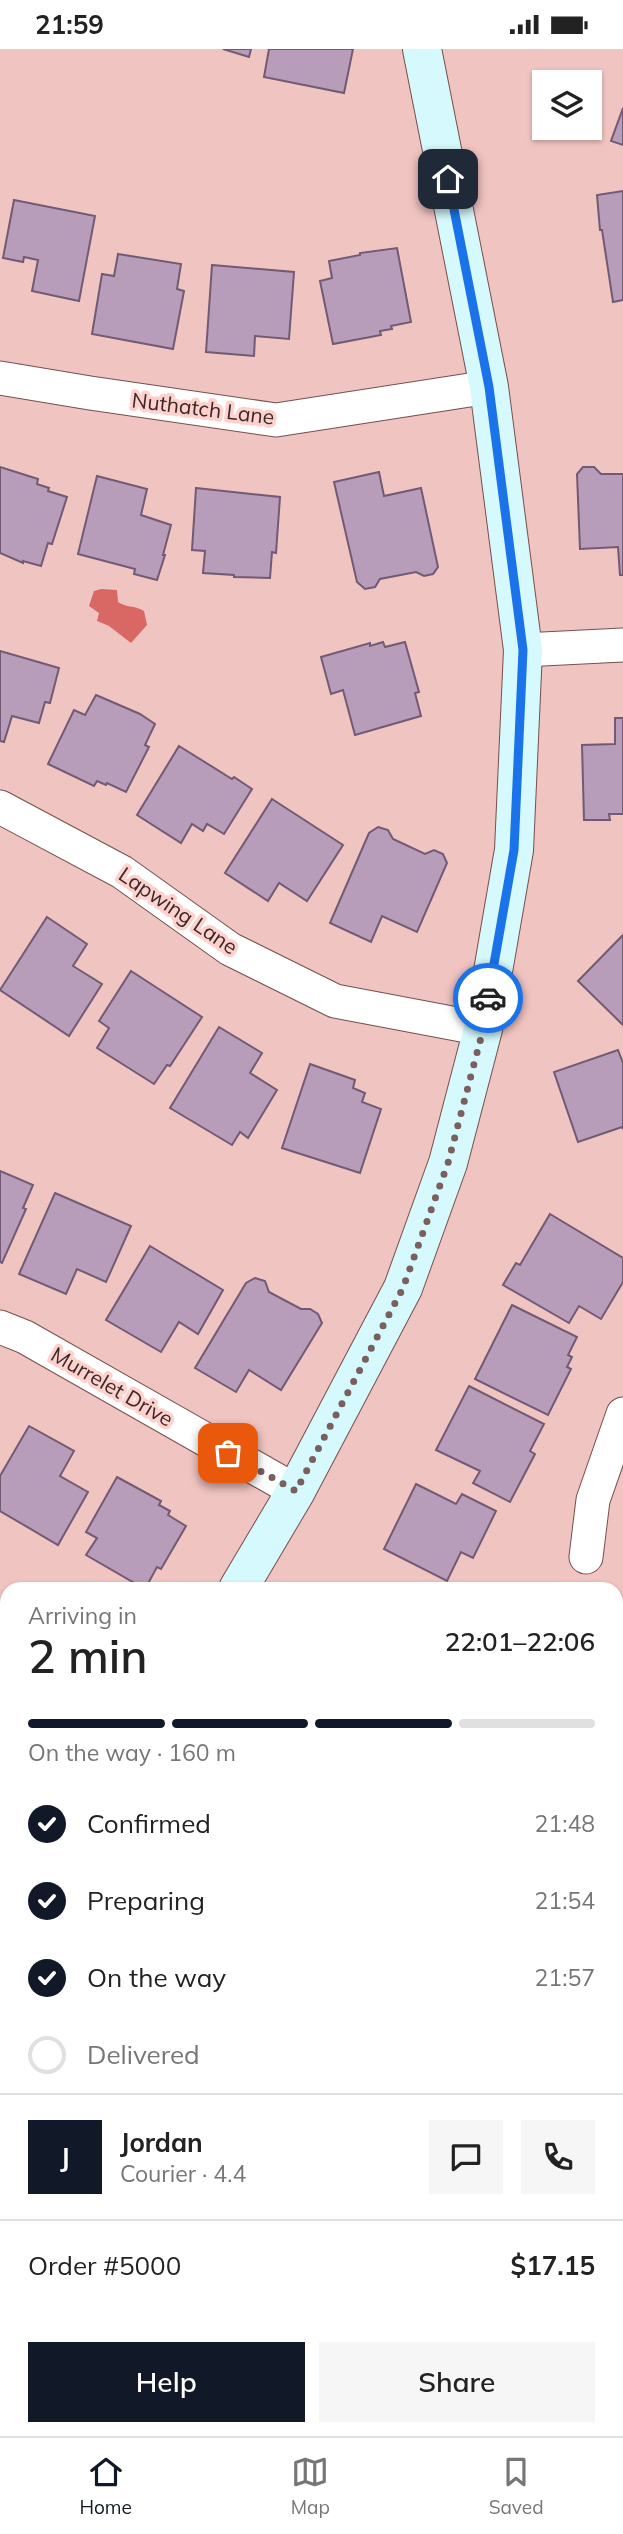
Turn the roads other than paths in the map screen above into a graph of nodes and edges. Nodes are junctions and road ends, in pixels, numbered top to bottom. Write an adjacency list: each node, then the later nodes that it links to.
1 (422, 49): 3 (street)
2 (0, 378): 3 (street, Nuthatch Lane)
3 (489, 387): 5 (street)
4 (623, 645): 5 (street)
5 (523, 650): 7 (street)
6 (0, 807): 7 (street, Lapwing Lane)
7 (483, 1030): 10 (street)
8 (0, 1327): 10 (street, Murrelet Drive)
9 (623, 1415): 11 (street)
10 (296, 1491): 12 (street)
11 (586, 1557)
12 (242, 1582)

